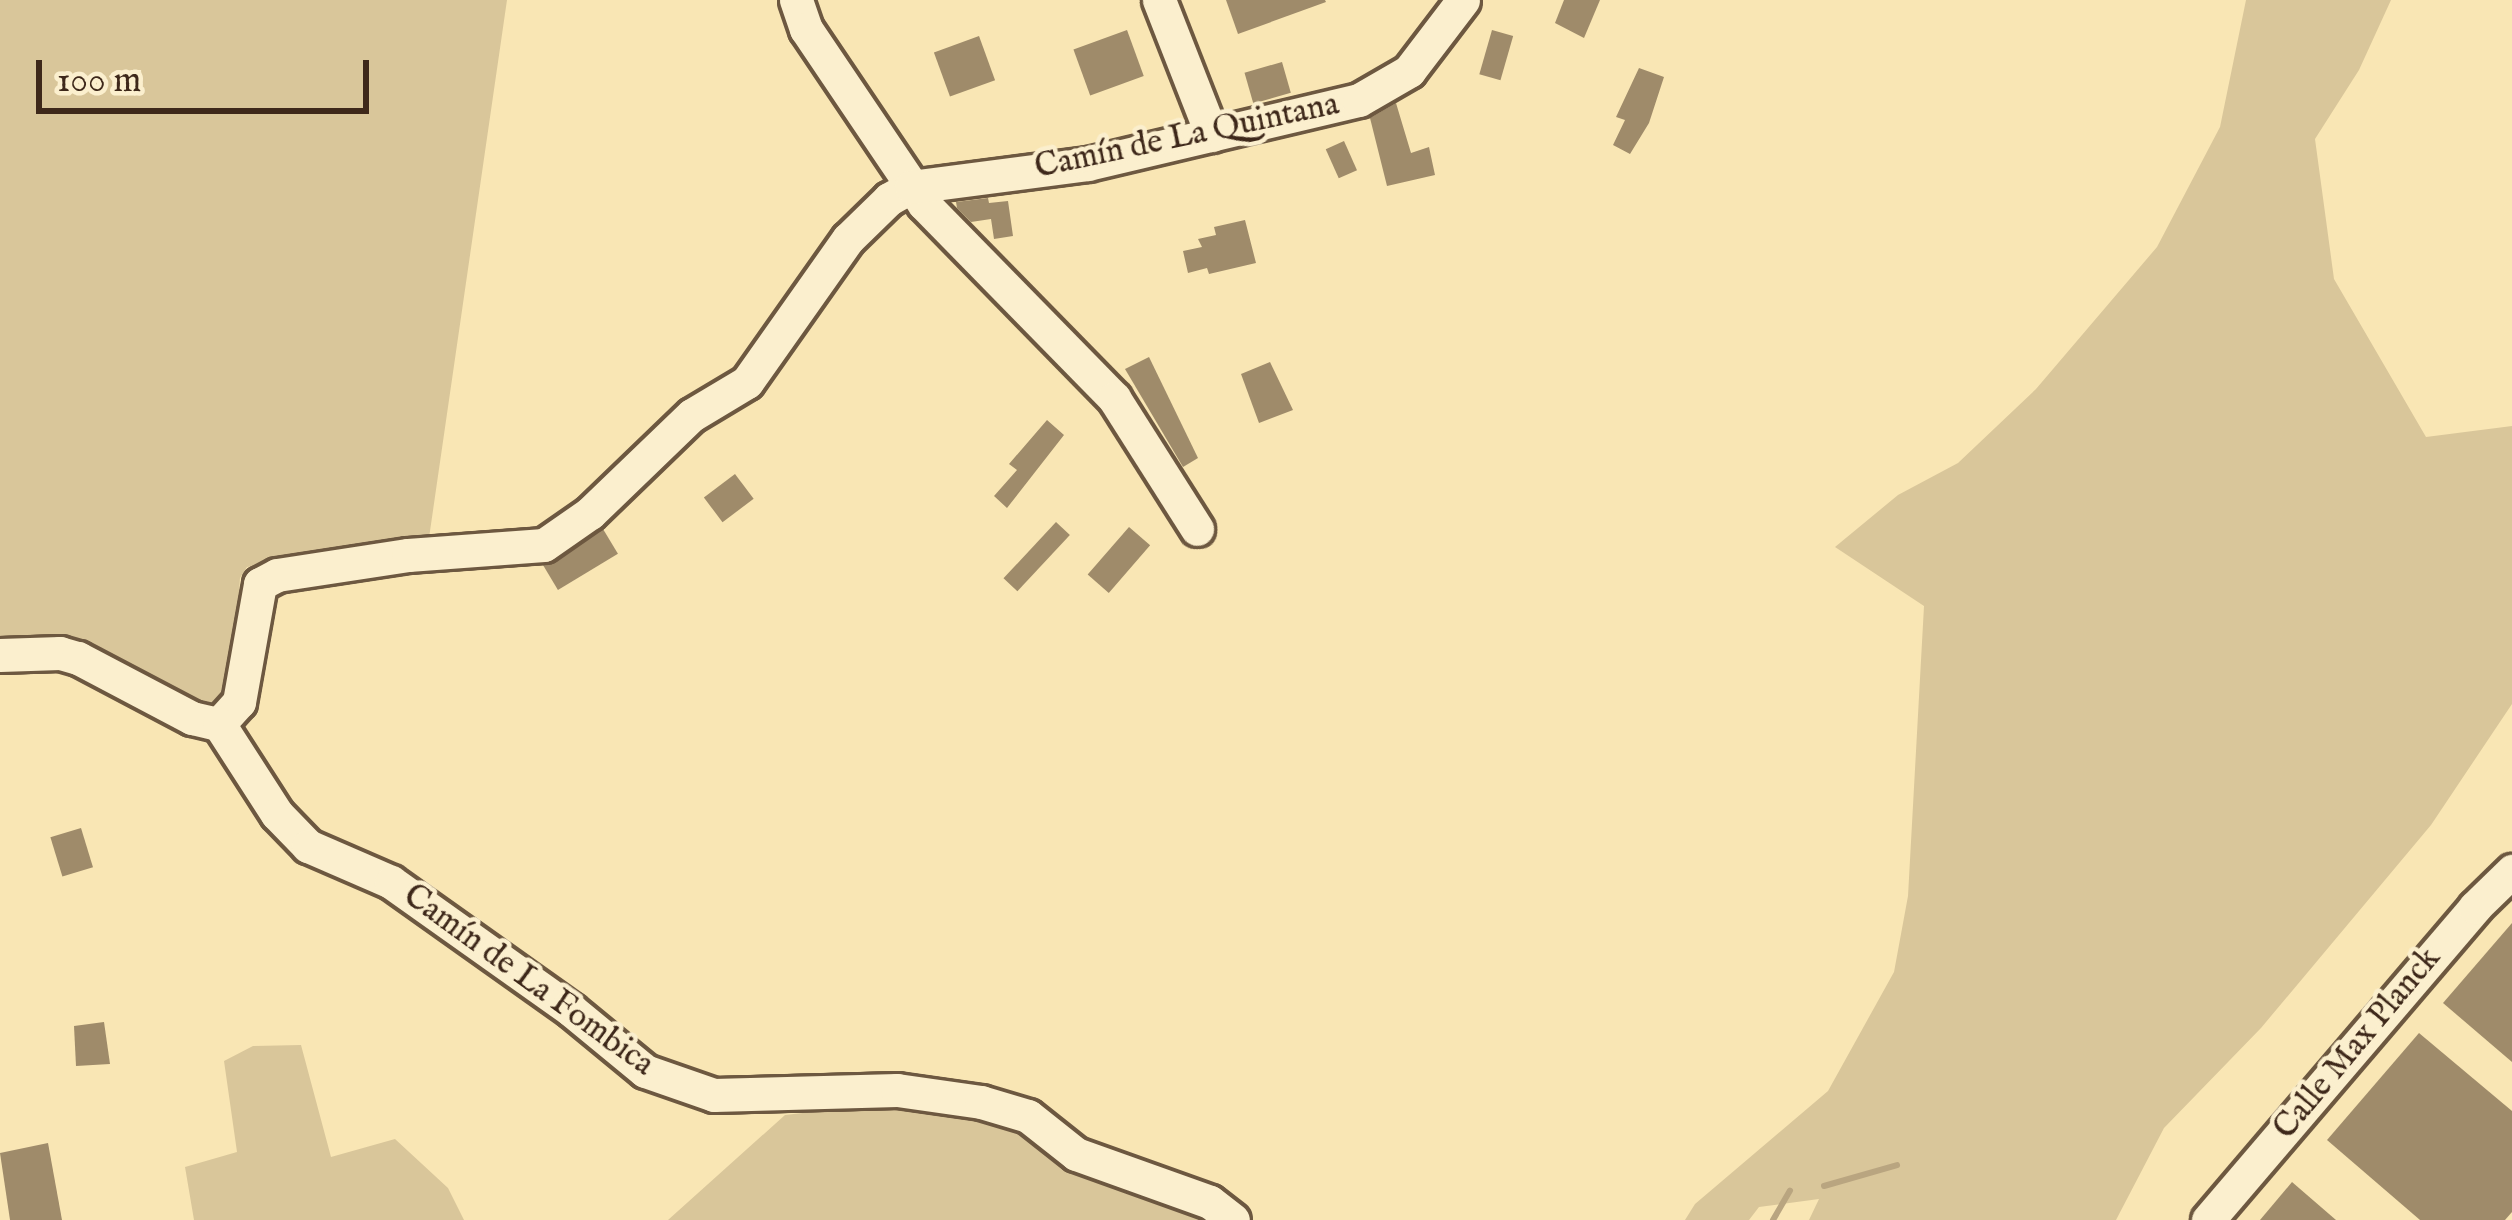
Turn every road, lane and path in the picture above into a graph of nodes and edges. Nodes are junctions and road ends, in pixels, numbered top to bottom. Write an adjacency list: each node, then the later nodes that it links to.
1 (796, 0): 5 (street)
2 (1159, 0): 4 (street)
3 (1463, 0): 4 (street, Camín de La Quintana)
4 (1212, 135): 5 (street, Camín de La Quintana)
5 (911, 188): 6 (street); 8 (street, Camín de La Quintana)
6 (1197, 529)
7 (0, 655): 8 (street)
8 (219, 724): 10 (street, Camín de La Fombica)
9 (2512, 871): 11 (street, Calle Max Planck)
10 (1233, 1220)
11 (2208, 1220)

